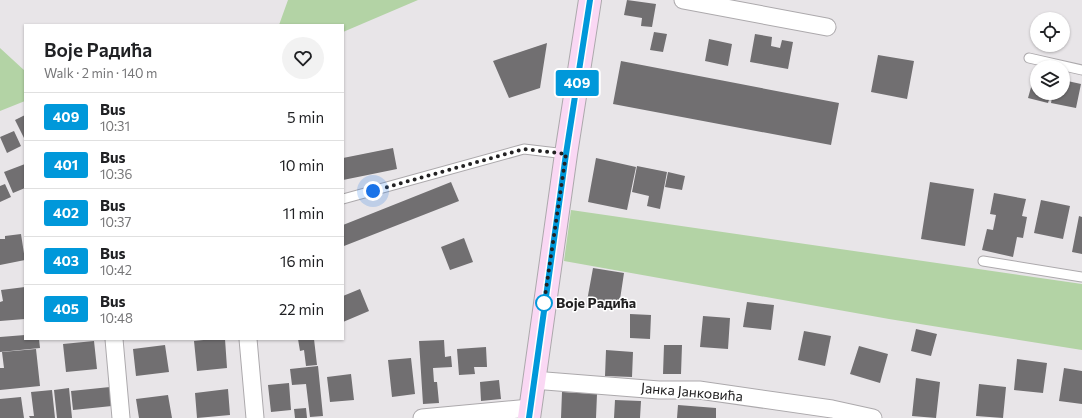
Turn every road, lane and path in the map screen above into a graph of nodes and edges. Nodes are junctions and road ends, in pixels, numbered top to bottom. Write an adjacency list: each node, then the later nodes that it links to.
1 (590, 0): 6 (main road)
2 (683, 0): 3 (street)
3 (827, 27)
4 (1029, 58): 5 (lane)
5 (1082, 70)
6 (566, 154): 7 (lane); 12 (main road)
7 (344, 199)
8 (983, 261): 9 (lane)
9 (1082, 277)
10 (114, 340): 14 (street)
11 (248, 340): 15 (street)
12 (533, 380): 13 (main road); 17 (street, Јанка Јанковића)
13 (530, 413): 16 (street)
14 (121, 418)
15 (255, 418)
16 (422, 418)
17 (873, 418)

